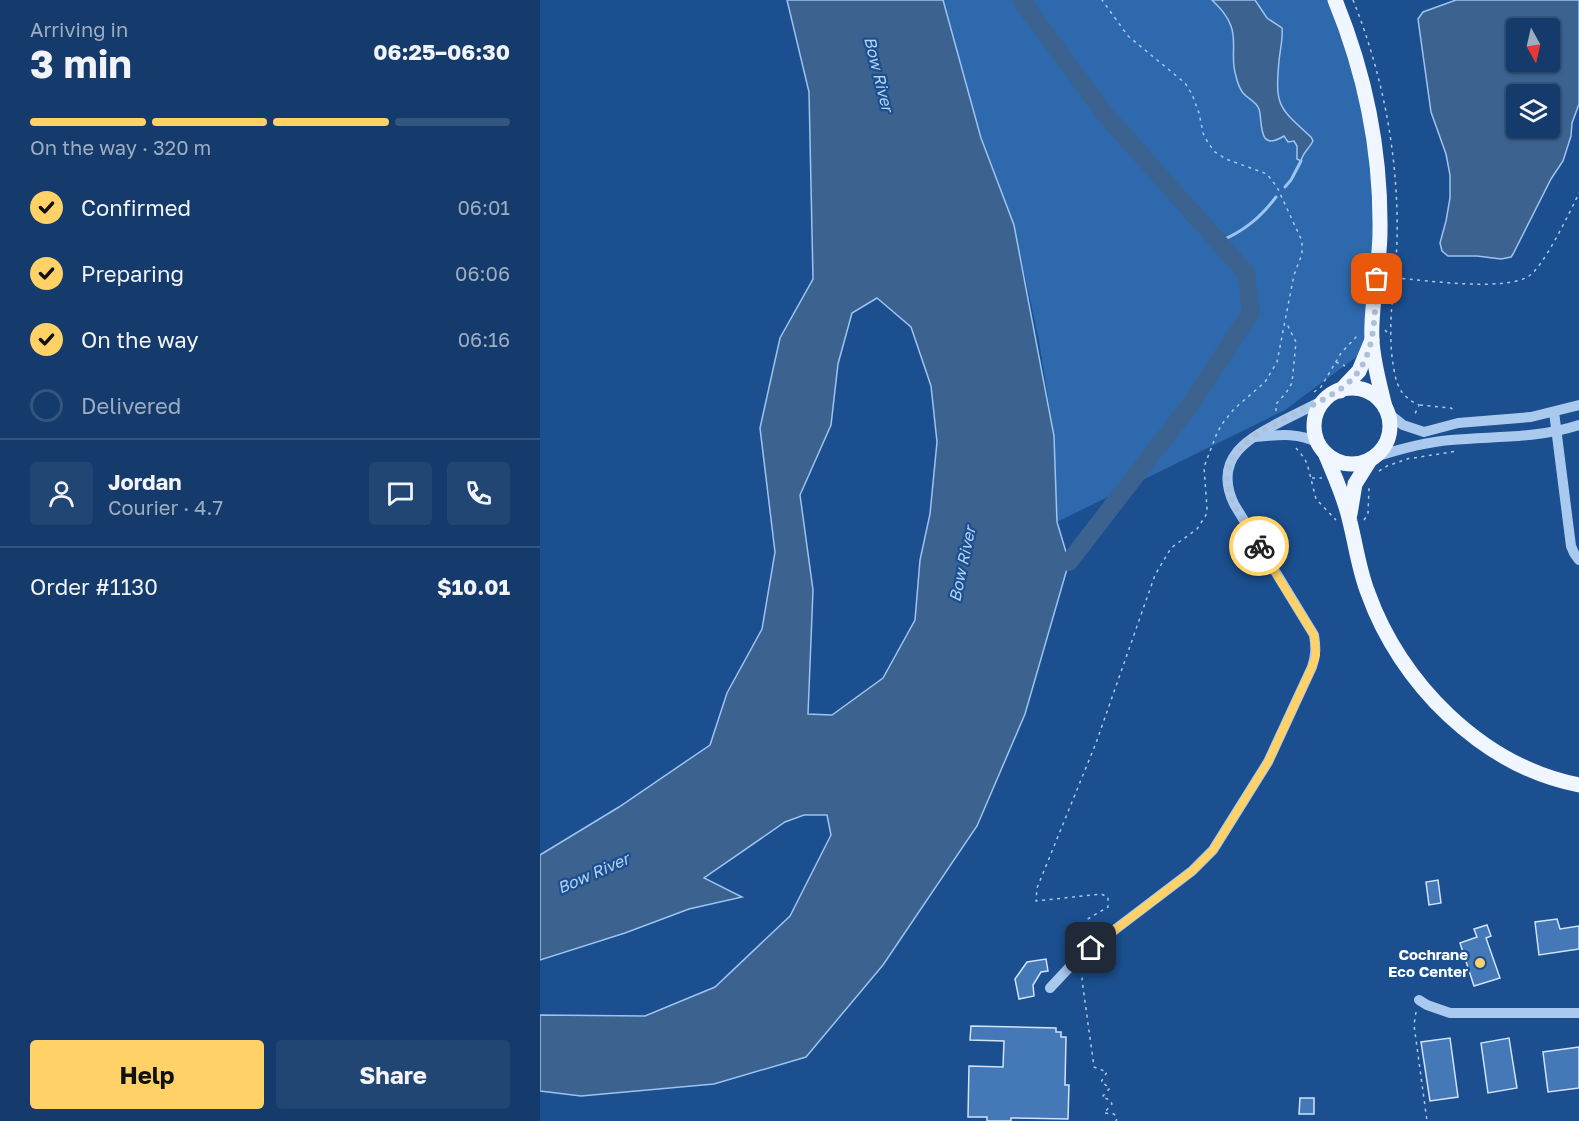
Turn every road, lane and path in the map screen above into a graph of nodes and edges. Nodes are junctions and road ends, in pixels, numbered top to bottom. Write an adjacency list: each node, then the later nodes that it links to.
1 (1102, 0): 5 (path)
2 (1335, 0): 7 (main road)
3 (1579, 193): 4 (path)
4 (1395, 278)
5 (1286, 322): 16 (path); 34 (path)
6 (1390, 336): 11 (path)
7 (1365, 338): 8 (path); 10 (main road); 14 (main road)
8 (1335, 362): 9 (path); 10 (path)
9 (1353, 369)
10 (1326, 395): 14 (main road); 20 (street); 22 (main road)
11 (1419, 405): 13 (path); 17 (path)
12 (1579, 405): 15 (street)
13 (1450, 408)
14 (1386, 410): 15 (street); 26 (main road)
15 (1554, 412): 19 (street)
16 (1277, 414)
17 (1410, 424)
18 (1579, 425): 19 (street)
19 (1557, 431): 26 (street); 32 (street)
20 (1252, 437): 22 (street); 34 (street)
21 (1295, 443): 27 (path)
22 (1322, 448): 26 (main road); 31 (main road)
23 (1412, 452): 25 (path)
24 (1456, 452): 25 (path)
25 (1413, 458): 26 (path)
26 (1374, 463): 31 (main road)
27 (1311, 478): 28 (path); 31 (path)
28 (1327, 480)
29 (1369, 485): 30 (path)
30 (1368, 514)
31 (1344, 521): 33 (main road)
32 (1579, 560)
33 (1579, 784)
34 (1091, 948): 36 (street)
35 (1083, 967): 39 (path)
36 (1050, 988)
37 (1419, 1000): 38 (street); 40 (path)
38 (1579, 1013)
39 (1116, 1121)
40 (1427, 1121)

